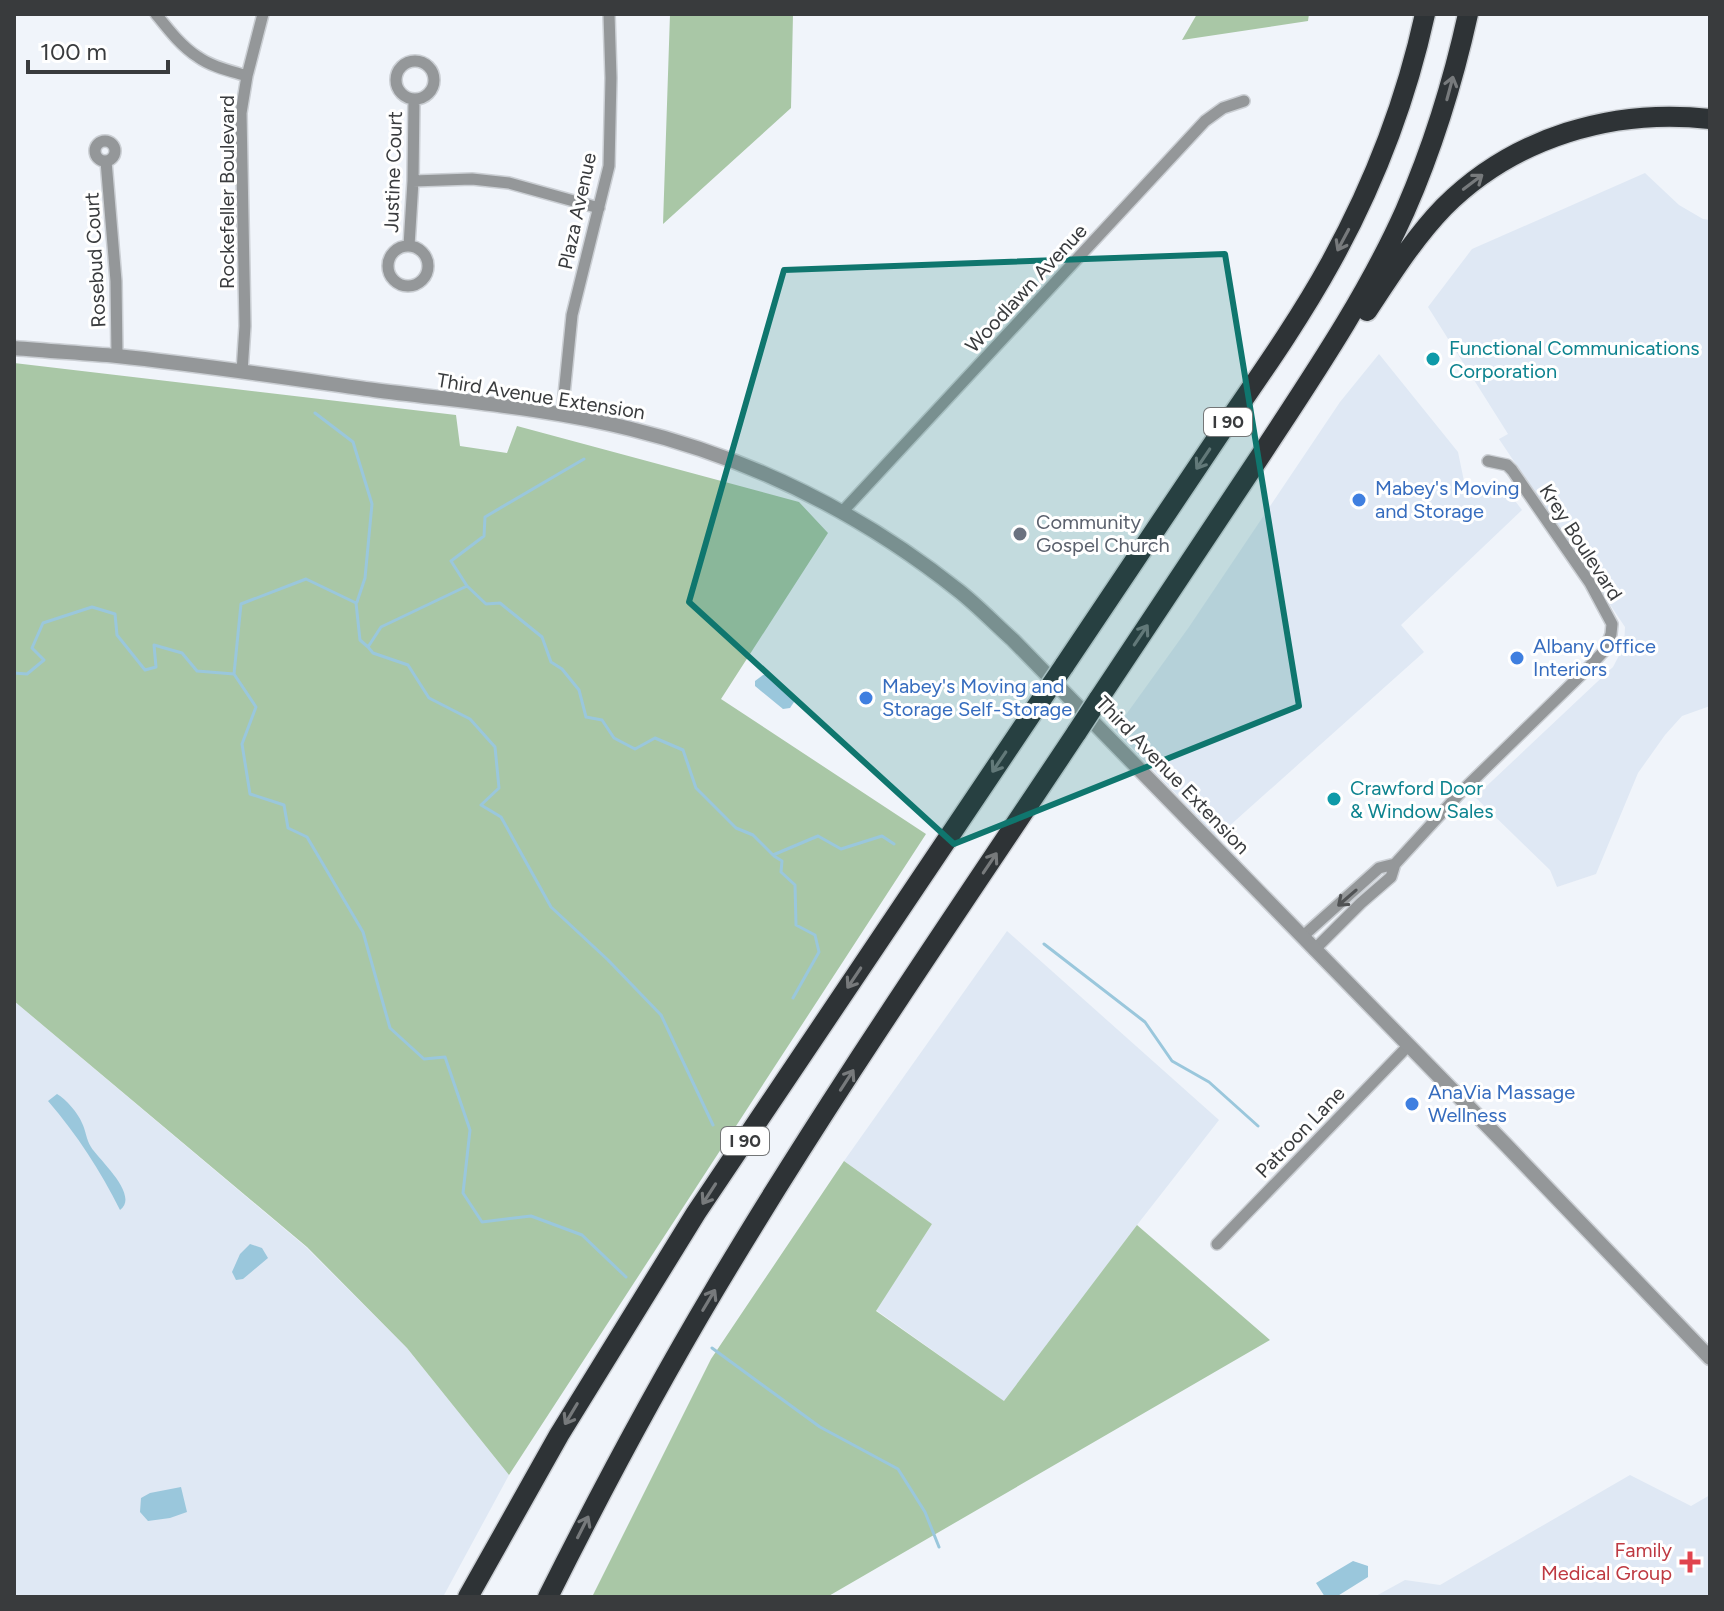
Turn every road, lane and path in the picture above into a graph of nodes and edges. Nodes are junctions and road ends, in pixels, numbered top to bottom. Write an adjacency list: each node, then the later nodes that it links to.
1 (156, 14): 6 (street)
2 (263, 14): 6 (street, Rockefeller Boulevard)
3 (609, 14): 12 (street, Plaza Avenue)
4 (1425, 14): 27 (highway, I 90, one-way to 27, bridge)
5 (1468, 14): 18 (highway, I 90, one-way to 5)
6 (247, 76): 16 (street, Rockefeller Boulevard)
7 (414, 99): 11 (street, Justine Court)
8 (1244, 101): 20 (street, Woodlawn Avenue)
9 (1710, 119): 18 (highway, one-way to 9)
10 (106, 161): 15 (street, Rosebud Court)
11 (413, 181): 12 (street); 13 (street, Justine Court)
12 (599, 208): 17 (street, Plaza Avenue)
13 (409, 246)
14 (14, 348): 15 (street, Third Avenue Extension)
15 (117, 356): 16 (street, Third Avenue Extension)
16 (242, 372): 17 (street, Third Avenue Extension)
17 (562, 415): 20 (street, Third Avenue Extension)
18 (1267, 445): 28 (highway, I 90, one-way to 18, bridge)
19 (1488, 461): 21 (street, Krey Boulevard)
20 (843, 511): 22 (street, Third Avenue Extension)
21 (1395, 864): 22 (street, Krey Boulevard, one-way to 22); 23 (street, Krey Boulevard)
22 (1302, 937): 23 (street, Third Avenue Extension)
23 (1314, 950): 24 (street, Third Avenue Extension)
24 (1409, 1045): 25 (street, Patroon Lane); 26 (street, Third Avenue Extension)
25 (1217, 1244)
26 (1710, 1358)
27 (468, 1597)
28 (548, 1597)

